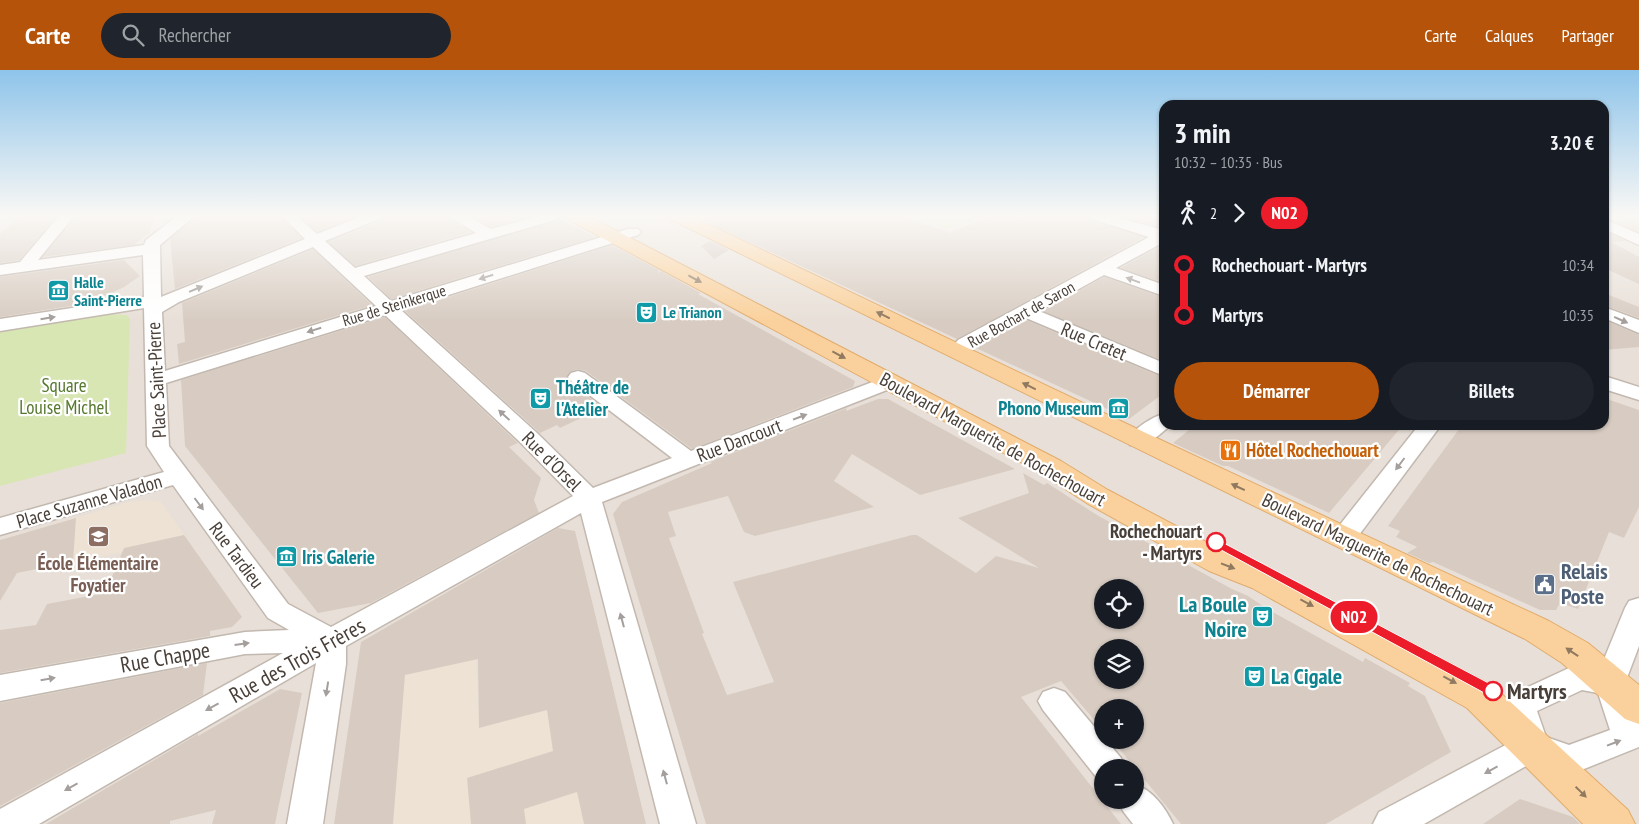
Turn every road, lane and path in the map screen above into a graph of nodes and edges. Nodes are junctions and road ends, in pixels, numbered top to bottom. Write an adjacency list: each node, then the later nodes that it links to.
1 (37, 251): 11 (street)
2 (135, 251): 11 (street)
3 (151, 251): 16 (street, Place Saint-Pierre)
4 (289, 251): 16 (street, one-way to 4)
5 (328, 251): 14 (street, Rue d'Orsel)
6 (430, 251): 14 (street)
7 (568, 251): 17 (street, Rue de Steinkerque, one-way to 17)
8 (655, 251): 27 (main road, Boulevard Marguerite de Rochechouart, one-way to 27)
9 (750, 251): 22 (main road, Boulevard Marguerite de Rochechouart, one-way to 9)
10 (1134, 251): 12 (street, Rue Bochart de Saron)
11 (27, 266): 13 (street)
12 (1103, 269): 15 (street, one-way to 12); 18 (street, Rue Bochart de Saron)
13 (0, 270)
14 (353, 274): 17 (street, Rue d'Orsel)
15 (1159, 289)
16 (152, 306): 20 (street, one-way to 16); 26 (street, Place Saint-Pierre)
17 (388, 307): 26 (street, Rue de Steinkerque, one-way to 26); 37 (street, Rue d'Orsel, one-way to 17)
18 (1024, 311): 22 (street, Rue Bochart de Saron); 23 (street, Rue Cretet)
19 (1609, 314): 21 (street, one-way to 21)
20 (0, 325)
21 (1639, 327)
22 (958, 352): 33 (main road, Boulevard Marguerite de Rochechouart, one-way to 22)
23 (1159, 368)
24 (1609, 373): 28 (street)
25 (578, 377): 35 (street)
26 (156, 380): 34 (street, Place Saint-Pierre)
27 (890, 382): 35 (street, Rue Dancourt, one-way to 27); 46 (main road, Boulevard Marguerite de Rochechouart, one-way to 46)
28 (1639, 382)
29 (1609, 384): 30 (street)
30 (1639, 394)
31 (1159, 424): 33 (street)
32 (1426, 430): 39 (street, one-way to 39)
33 (1138, 440): 39 (main road, Boulevard Marguerite de Rochechouart, one-way to 33)
34 (160, 450): 36 (street, Rue Tardieu)
35 (689, 460): 37 (street, Rue Dancourt)
36 (178, 476): 38 (street, Place Suzanne Valadon); 41 (street, Rue Tardieu, one-way to 41)
37 (589, 498): 41 (street, Rue des Trois Frères); 51 (street, Rue d'Orsel, one-way to 37)
38 (0, 527)
39 (1344, 538): 42 (main road, Boulevard Marguerite de Rochechouart, one-way to 39)
40 (1639, 608): 42 (street)
41 (331, 640): 43 (street, Rue Chappe, one-way to 41); 49 (street, Rue des Trois Frères, one-way to 49); 50 (street, one-way to 50)
42 (1610, 683): 45 (main road, Boulevard Marguerite de Rochechouart); 46 (street); 46 (street, one-way to 42)
43 (0, 688)
44 (1054, 701): 47 (street)
45 (1639, 708)
46 (1533, 746): 53 (street, one-way to 53); 54 (main road, Boulevard Marguerite de Rochechouart, one-way to 54)
47 (1102, 759)
48 (1142, 809): 52 (street)
49 (6, 824)
50 (305, 824)
51 (678, 824)
52 (1155, 824)
53 (1391, 824)
54 (1613, 824)

